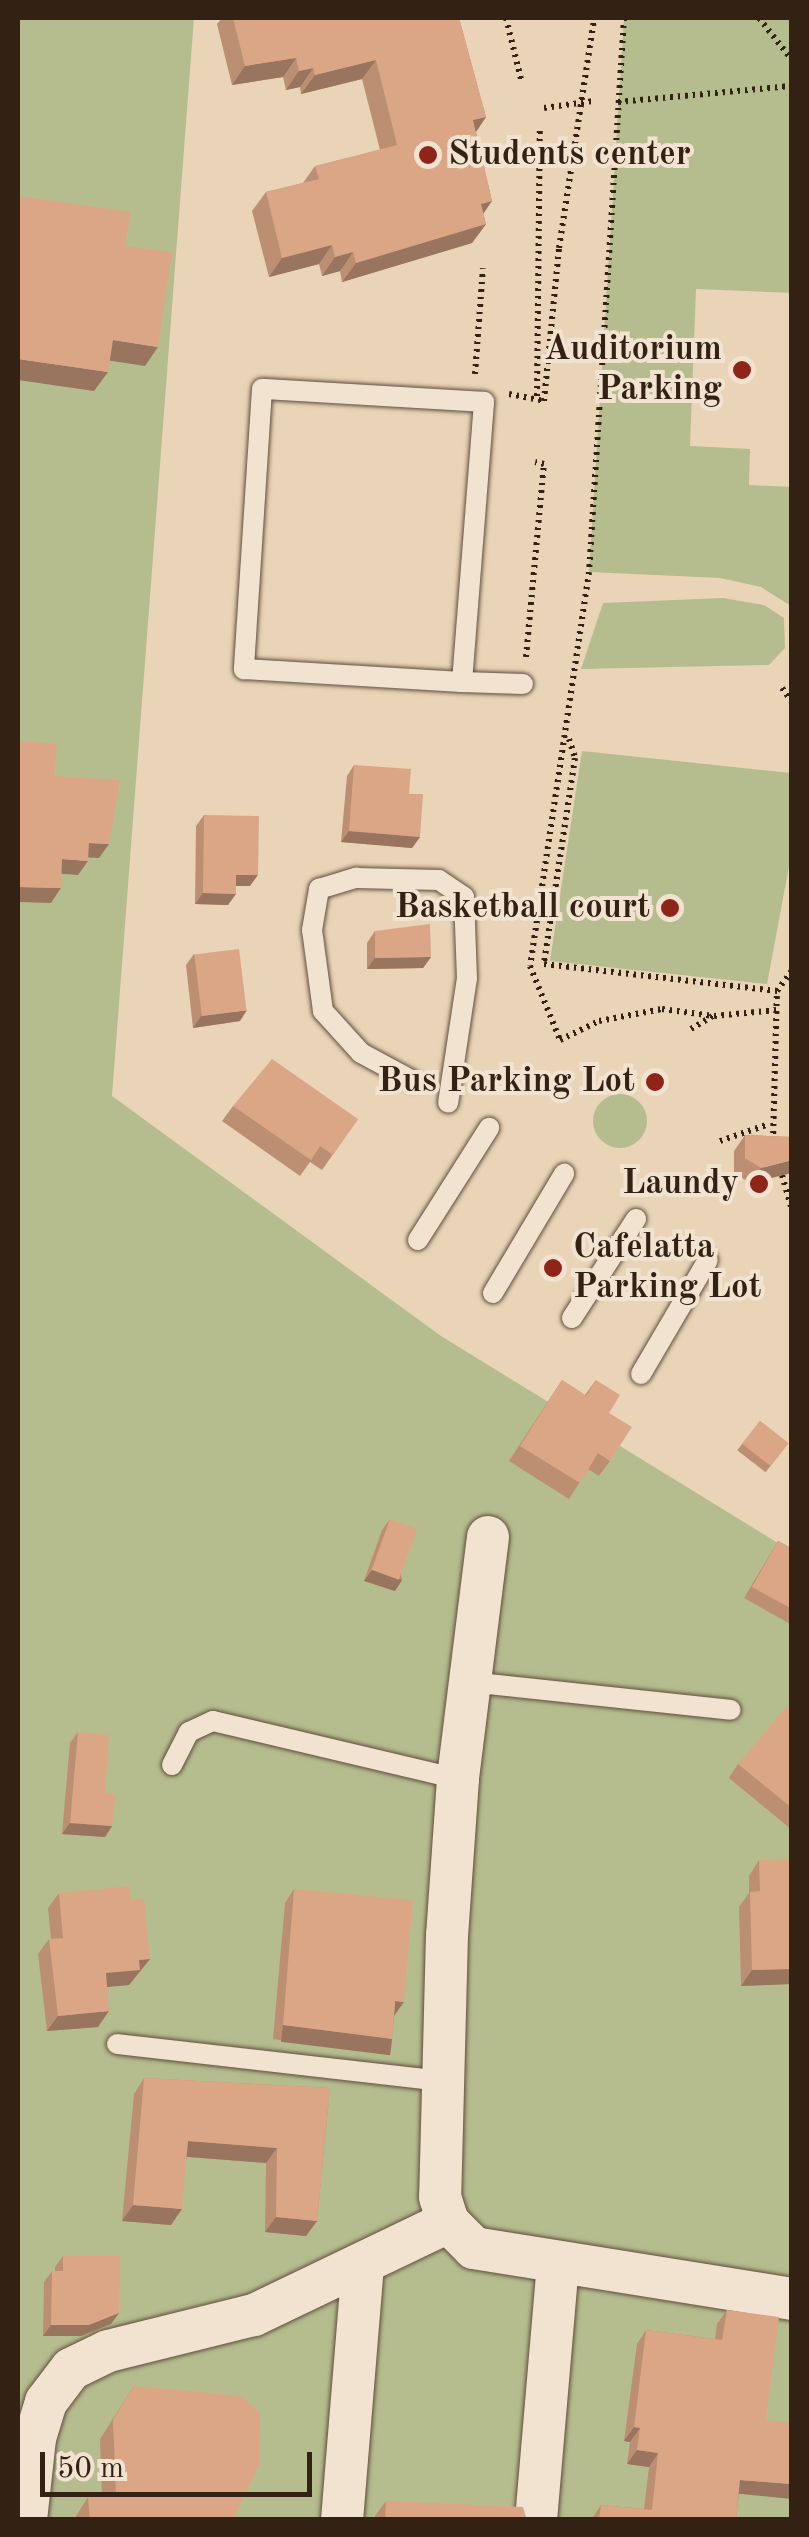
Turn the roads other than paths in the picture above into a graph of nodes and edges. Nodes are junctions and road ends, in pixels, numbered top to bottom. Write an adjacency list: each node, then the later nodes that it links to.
1 (462, 682): 1 (lane); 2 (lane)
2 (523, 684)
3 (413, 1081): 4 (lane)
4 (448, 1103)
5 (489, 1128): 8 (lane)
6 (564, 1174): 10 (lane)
7 (636, 1219): 11 (lane)
8 (418, 1240)
9 (708, 1260): 12 (lane)
10 (493, 1293)
11 (572, 1318)
12 (641, 1374)
13 (488, 1537): 14 (street)
14 (470, 1682): 15 (lane); 17 (street)
15 (730, 1710)
16 (172, 1765): 17 (lane)
17 (458, 1779): 19 (street)
18 (117, 2044): 19 (lane)
19 (443, 2081): 20 (street)
20 (448, 2222): 21 (street); 22 (street)
21 (558, 2263): 23 (street); 26 (street)
22 (362, 2265): 24 (street); 25 (street)
23 (792, 2298)
24 (26, 2520)
25 (342, 2520)
26 (536, 2520)

